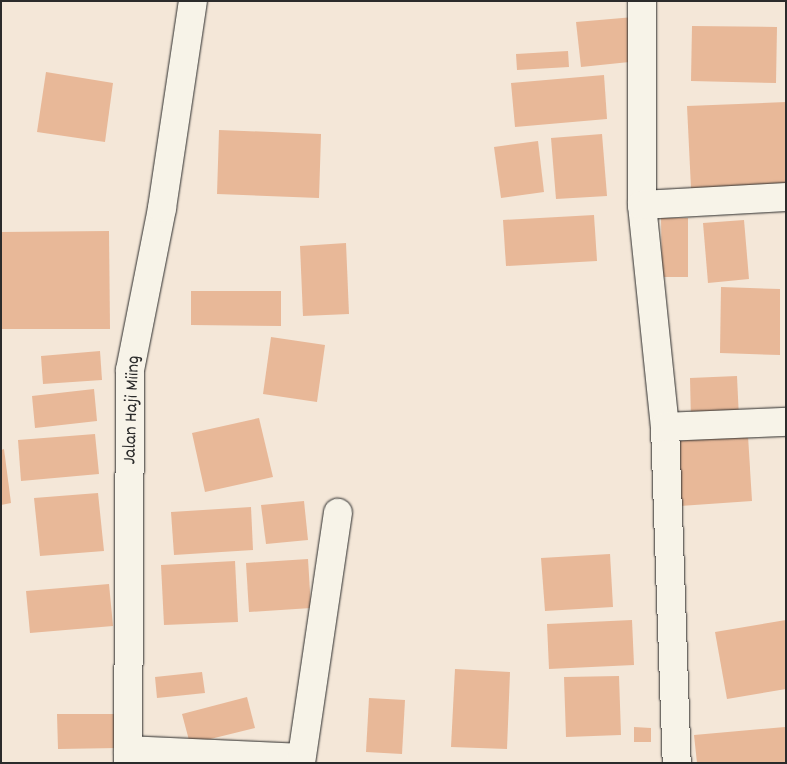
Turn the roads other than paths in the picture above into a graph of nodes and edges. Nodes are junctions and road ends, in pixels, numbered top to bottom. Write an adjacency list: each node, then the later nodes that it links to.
1 (193, 1): 8 (street, Jalan Haji Miing)
2 (642, 1): 4 (street)
3 (786, 197): 4 (street)
4 (642, 205): 6 (street)
5 (786, 422): 6 (street)
6 (665, 427): 10 (street)
7 (338, 513): 9 (street)
8 (128, 756): 9 (street)
9 (301, 760)
10 (676, 763)

